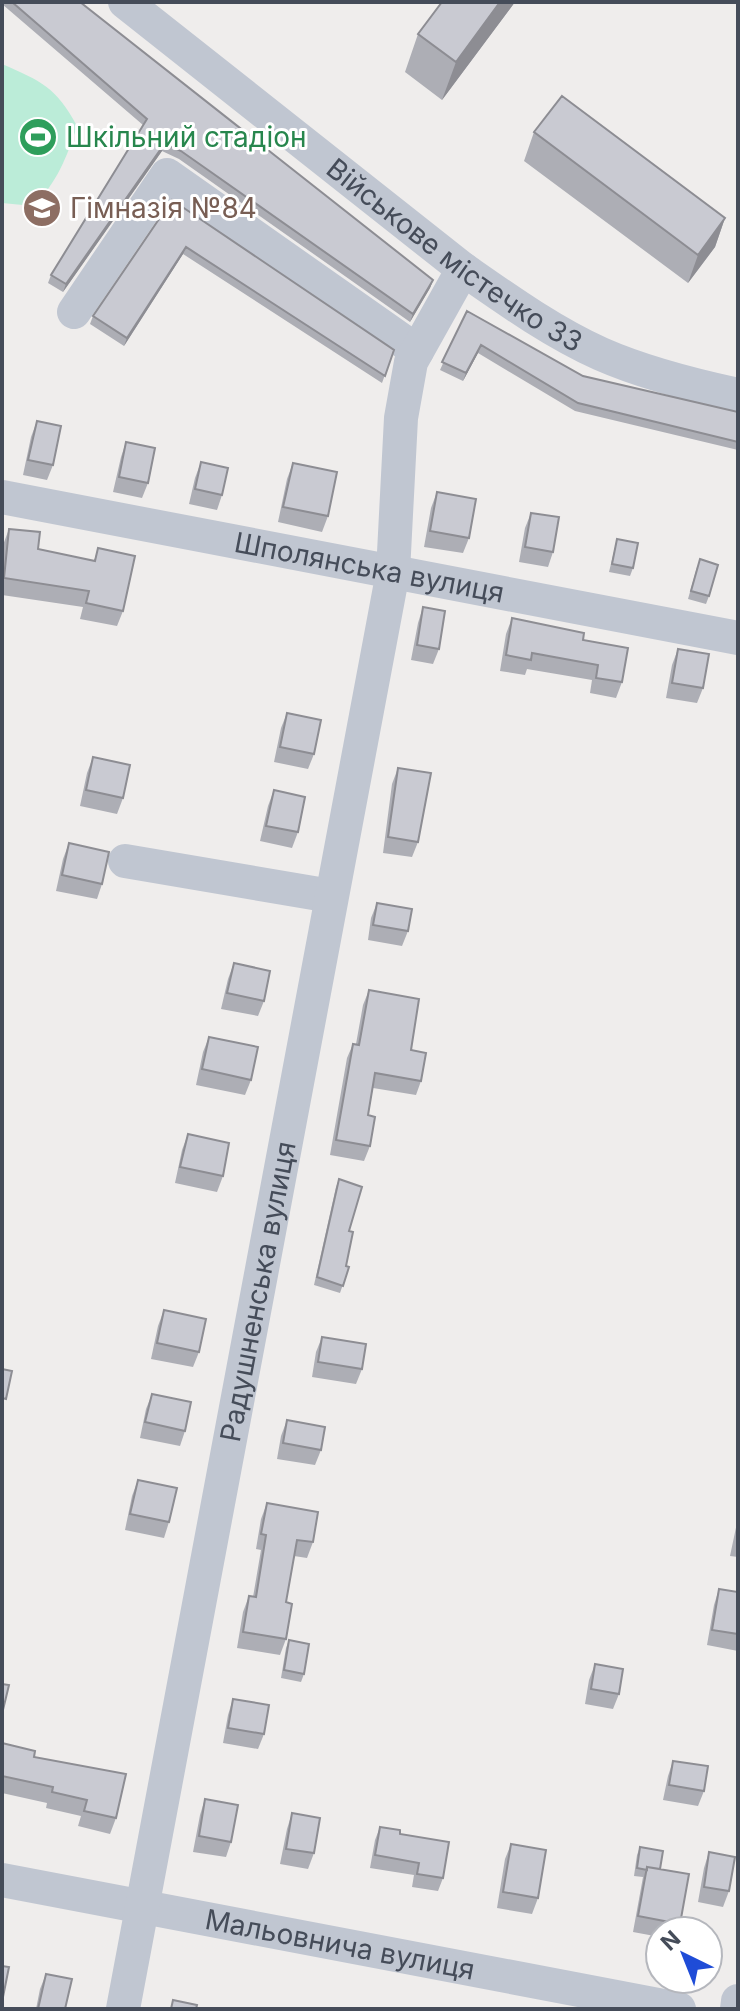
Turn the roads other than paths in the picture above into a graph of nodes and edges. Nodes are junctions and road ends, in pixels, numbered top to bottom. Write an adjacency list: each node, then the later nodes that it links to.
1 (125, 2): 2 (street, Військове містечко 33)
2 (463, 269): 4 (street, Радушненська вулиця); 5 (street, Військове містечко 33)
3 (74, 312): 4 (street)
4 (417, 351): 7 (street, Радушненська вулиця)
5 (738, 395)
6 (2, 497): 7 (street, Шполянська вулиця)
7 (393, 572): 8 (street, Шполянська вулиця); 10 (street, Радушненська вулиця)
8 (738, 638)
9 (125, 861): 10 (street)
10 (331, 896): 12 (street, Радушненська вулиця)
11 (2, 1880): 12 (street, Мальовнича вулиця)
12 (143, 1907): 14 (street, Радушненська вулиця); 15 (street, Мальовнича вулиця)
13 (738, 2001): 16 (street)
14 (123, 2009)
15 (679, 2009)
16 (737, 2009)

